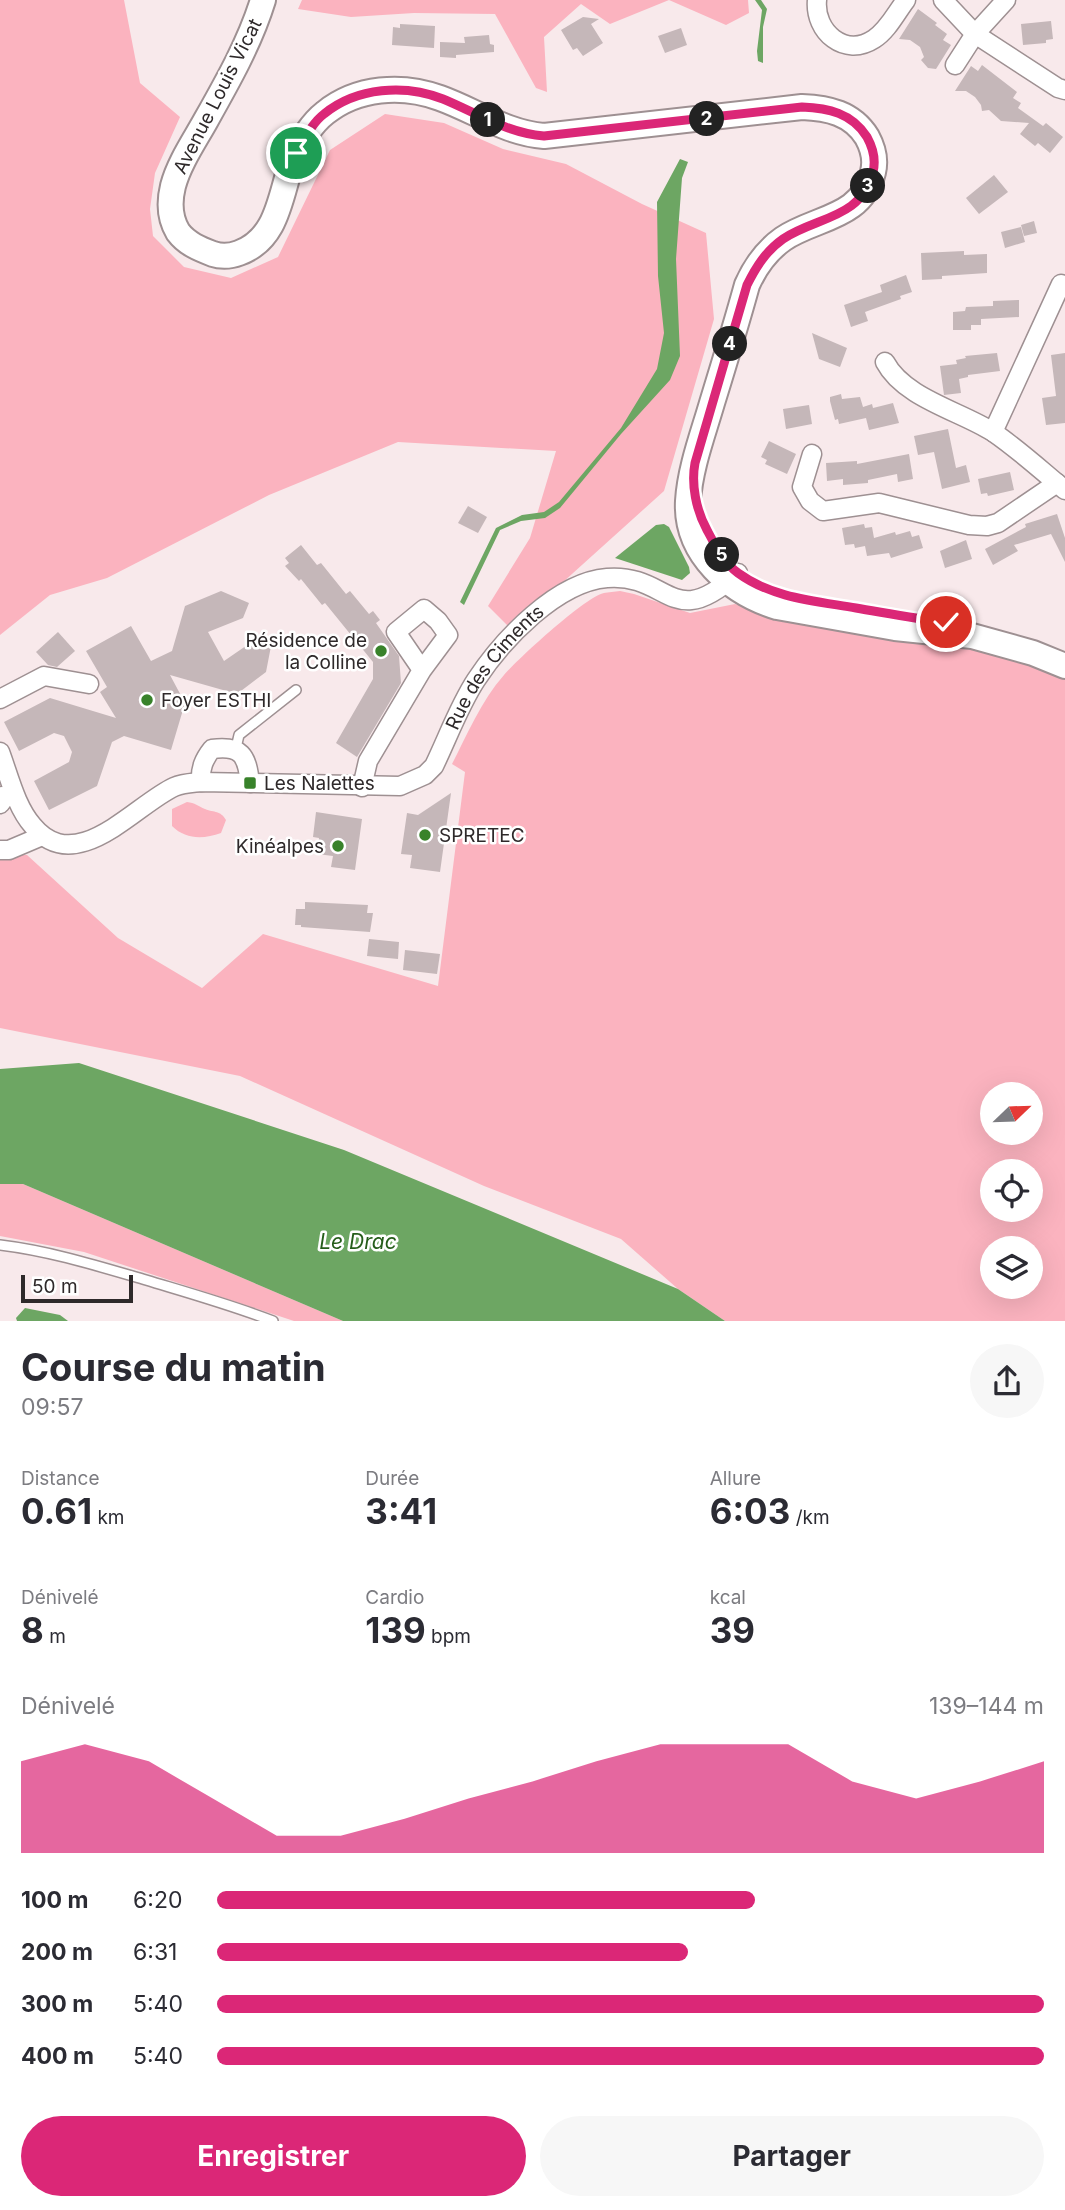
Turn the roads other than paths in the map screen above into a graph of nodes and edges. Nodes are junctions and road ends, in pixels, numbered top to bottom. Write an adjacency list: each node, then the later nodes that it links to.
1 (263, 0): 14 (main road, Avenue Louis Vicat)
2 (817, 0): 3 (street)
3 (906, 0)
4 (943, 0): 6 (street)
5 (1006, 0): 6 (street)
6 (975, 34): 7 (street); 8 (street)
7 (955, 65)
8 (1065, 90)
9 (1061, 284): 11 (street)
10 (886, 362): 11 (street)
11 (993, 432): 13 (street)
12 (812, 454): 13 (street)
13 (1061, 486)
14 (732, 578): 15 (main road); 16 (main road); 25 (street, Rue des Ciments)
15 (1065, 654)
16 (1065, 666)
17 (422, 670): 25 (street)
18 (89, 684): 20 (street)
19 (296, 690): 21 (lane)
20 (0, 699)
21 (236, 748): 23 (street); 24 (street)
22 (0, 752): 26 (street)
23 (201, 782): 24 (street, Rue des Ciments); 26 (street, Rue des Ciments)
24 (250, 783): 25 (street, Rue des Ciments)
25 (362, 787)
26 (42, 836): 27 (street)
27 (0, 850)
28 (0, 1245): 29 (lane)
29 (273, 1321)

